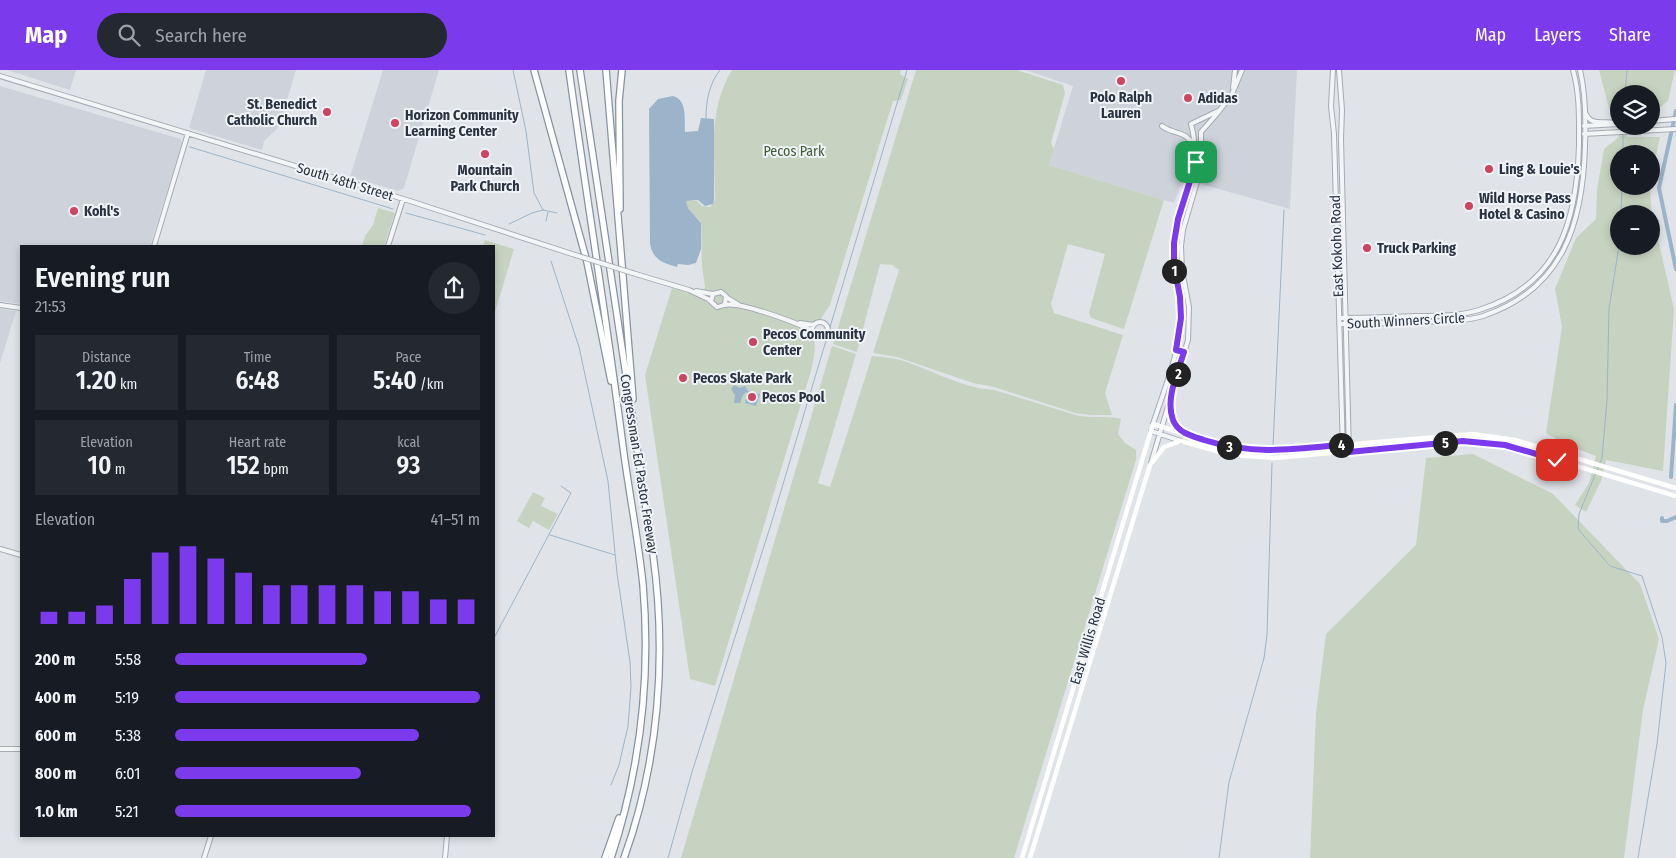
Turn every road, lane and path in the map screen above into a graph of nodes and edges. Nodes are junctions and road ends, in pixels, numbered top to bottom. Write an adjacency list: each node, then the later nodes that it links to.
1 (534, 70): 67 (highway)
2 (569, 70): 67 (highway, Congressman Ed Pastor Freeway)
3 (580, 70): 65 (highway, Congressman Ed Pastor Freeway)
4 (606, 70): 39 (highway)
5 (622, 70): 39 (highway)
6 (1235, 70): 15 (street)
7 (1333, 70): 13 (street, East Kokoho Road)
8 (1339, 70): 14 (street, East Kokoho Road)
9 (1573, 70): 23 (street, South Winners Circle)
10 (1580, 70): 17 (street, South Winners Circle)
11 (1241, 72): 15 (street, East Willis Road)
12 (0, 76): 26 (street, South 48th Street)
13 (1333, 92): 14 (street); 30 (street, East Kokoho Road)
14 (1339, 92): 31 (street, East Kokoho Road)
15 (1232, 94): 16 (street, East Willis Road)
16 (1220, 110): 29 (street); 40 (street, East Willis Road)
17 (1585, 112): 20 (street); 24 (street, South Winners Circle)
18 (1660, 120): 19 (street)
19 (1676, 120)
20 (1610, 122)
21 (1610, 124): 24 (street)
22 (1162, 126): 29 (street)
23 (1579, 126): 24 (street); 27 (street, South Winners Circle)
24 (1585, 126): 28 (street, South Winners Circle)
25 (1676, 129): 28 (street)
26 (188, 133): 34 (street, South 48th Street); 37 (street)
27 (1579, 134): 28 (street); 32 (street, South Winners Circle)
28 (1585, 134): 33 (street, South Winners Circle)
29 (1196, 148): 41 (street)
30 (1335, 184): 31 (street); 50 (street, East Kokoho Road)
31 (1342, 184): 51 (street, East Kokoho Road)
32 (1575, 193): 33 (street); 35 (street, South Winners Circle)
33 (1582, 194): 36 (street, South Winners Circle)
34 (403, 199): 38 (street); 42 (street, South 48th Street, bridge)
35 (1574, 199): 36 (street); 51 (street, South Winners Circle)
36 (1580, 200): 54 (street, South Winners Circle)
37 (154, 245)
38 (388, 245)
39 (621, 248): 65 (highway)
40 (1182, 270): 41 (street); 58 (street, East Willis Road)
41 (1174, 271): 57 (street)
42 (688, 290): 43 (street, South 48th Street); 45 (street, South 48th Street)
43 (713, 294): 44 (street); 45 (street)
44 (726, 297): 46 (street); 48 (street)
45 (711, 301): 46 (street)
46 (725, 304): 48 (street)
47 (0, 305): 49 (street)
48 (744, 307): 52 (street)
49 (20, 308)
50 (1339, 318): 51 (street, South Winners Circle); 53 (street, East Kokoho Road)
51 (1345, 318): 54 (street, East Kokoho Road)
52 (795, 323): 55 (street); 56 (street)
53 (1339, 324): 54 (street, South Winners Circle); 69 (street, East Kokoho Road)
54 (1346, 324): 68 (street, East Kokoho Road)
55 (814, 325): 56 (street); 56 (street)
56 (812, 331)
57 (1176, 350): 58 (street); 60 (street)
58 (1184, 352): 59 (street, East Willis Road)
59 (1170, 398): 61 (street, East Willis Road); 64 (main road)
60 (1153, 424): 61 (main road); 62 (main road, East Willis Road)
61 (1162, 427): 63 (street, East Willis Road); 64 (main road)
62 (1151, 431): 63 (street); 80 (main road, East Willis Road)
63 (1160, 434): 66 (street); 72 (street, East Willis Road)
64 (1185, 434): 69 (main road)
65 (636, 439): 88 (highway, Congressman Ed Pastor Freeway)
66 (1181, 440): 70 (main road); 72 (main road)
67 (622, 442): 79 (highway, Congressman Ed Pastor Freeway)
68 (1349, 444): 69 (main road); 71 (street, East Kokoho Road); 73 (main road)
69 (1342, 445): 70 (street, East Kokoho Road)
70 (1343, 452): 71 (main road)
71 (1349, 452): 74 (main road)
72 (1150, 465): 81 (main road, East Willis Road)
73 (1676, 488)
74 (1676, 496)
75 (0, 549): 76 (street)
76 (20, 555)
77 (0, 749): 78 (street)
78 (20, 749)
79 (630, 786): 86 (highway); 87 (highway, Congressman Ed Pastor Freeway)
80 (1039, 802): 81 (main road); 89 (main road, East Willis Road)
81 (1046, 804): 90 (main road, East Willis Road)
82 (211, 837): 84 (street)
83 (446, 837): 85 (street)
84 (204, 858)
85 (445, 858)
86 (605, 858)
87 (611, 858)
88 (626, 858)
89 (1022, 858)
90 (1030, 858)

